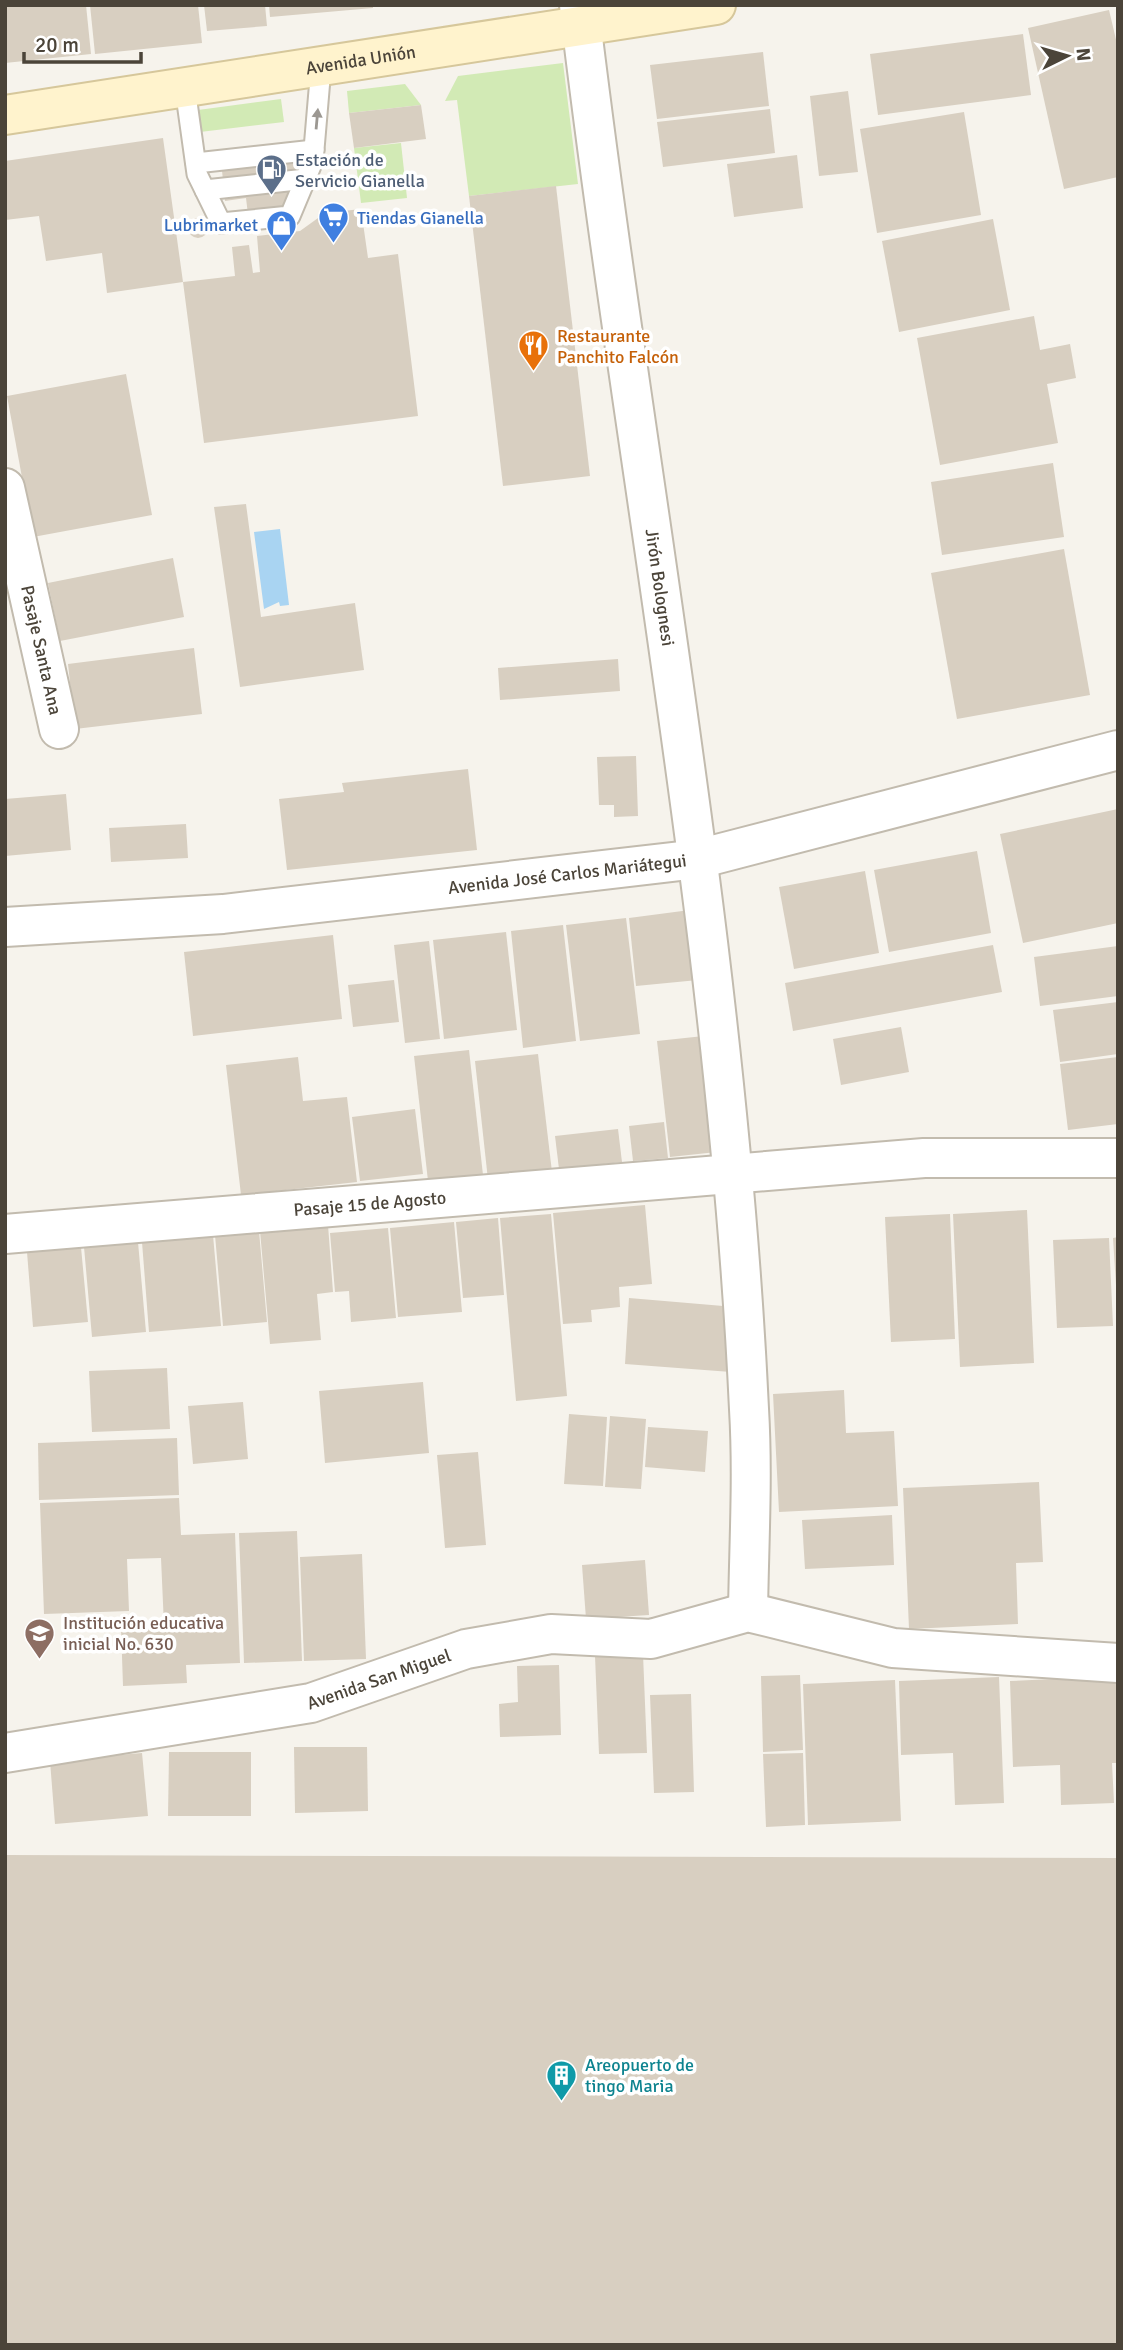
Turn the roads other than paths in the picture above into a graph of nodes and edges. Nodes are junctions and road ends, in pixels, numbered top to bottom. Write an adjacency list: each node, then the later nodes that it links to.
1 (716, 5): 2 (main road, Avenida Unión)
2 (581, 16): 3 (main road, Avenida Unión); 13 (street, Jirón Bolognesi)
3 (321, 67): 4 (main road, Avenida Unión); 6 (lane, one-way to 3)
4 (185, 88): 5 (main road, Avenida Unión); 7 (lane)
5 (5, 115)
6 (314, 150): 7 (lane); 8 (lane)
7 (196, 163): 9 (lane)
8 (306, 179): 9 (lane); 9 (lane)
9 (205, 190)
10 (5, 488): 11 (street, Pasaje Santa Ana)
11 (59, 730)
12 (1118, 750): 13 (street, Avenida José Carlos Mariátegui)
13 (698, 859): 14 (street, Avenida José Carlos Mariátegui); 16 (street, Jirón Bolognesi)
14 (5, 927)
15 (1118, 1158): 16 (street, Pasaje 15 de Agosto)
16 (732, 1172): 17 (street, Pasaje 15 de Agosto); 18 (street, Jirón Bolognesi)
17 (5, 1234)
18 (748, 1612): 19 (street); 20 (street, Avenida San Miguel)
19 (1118, 1663)
20 (5, 1753)

